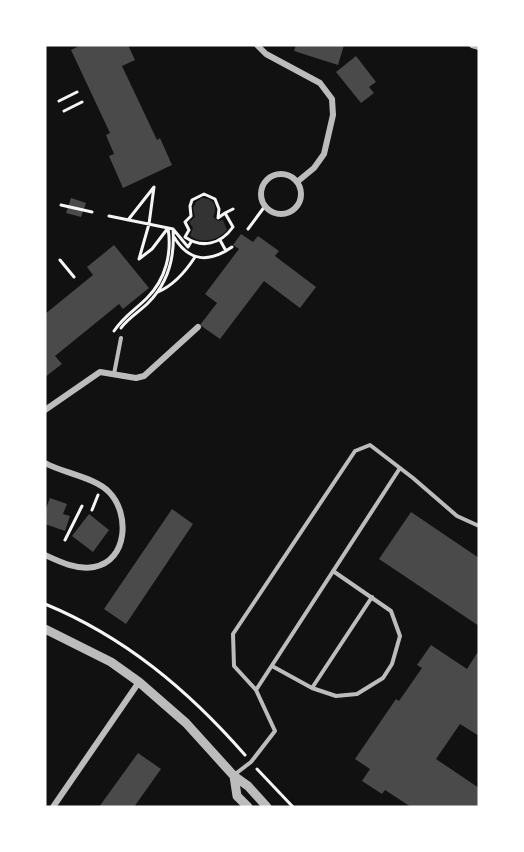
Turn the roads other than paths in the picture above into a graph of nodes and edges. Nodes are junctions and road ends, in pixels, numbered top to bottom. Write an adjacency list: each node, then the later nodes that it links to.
1 (257, 45): 4 (street)
2 (472, 45): 3 (street)
3 (479, 47)
4 (297, 182): 4 (street)
5 (198, 327): 7 (street)
6 (121, 338): 7 (lane)
7 (114, 374): 8 (street)
8 (45, 410)
9 (45, 463): 12 (street)
10 (400, 468): 11 (lane); 13 (lane); 19 (lane)
11 (479, 526)
12 (45, 555)
13 (333, 571): 14 (lane); 16 (lane)
14 (372, 597): 18 (lane); 18 (lane)
15 (45, 629): 17 (street)
16 (272, 666): 18 (lane); 19 (lane)
17 (139, 682): 20 (street); 21 (street)
18 (312, 688)
19 (256, 690): 20 (lane)
20 (234, 776): 22 (street); 23 (street)
21 (53, 807)
22 (248, 807)
23 (267, 807)

